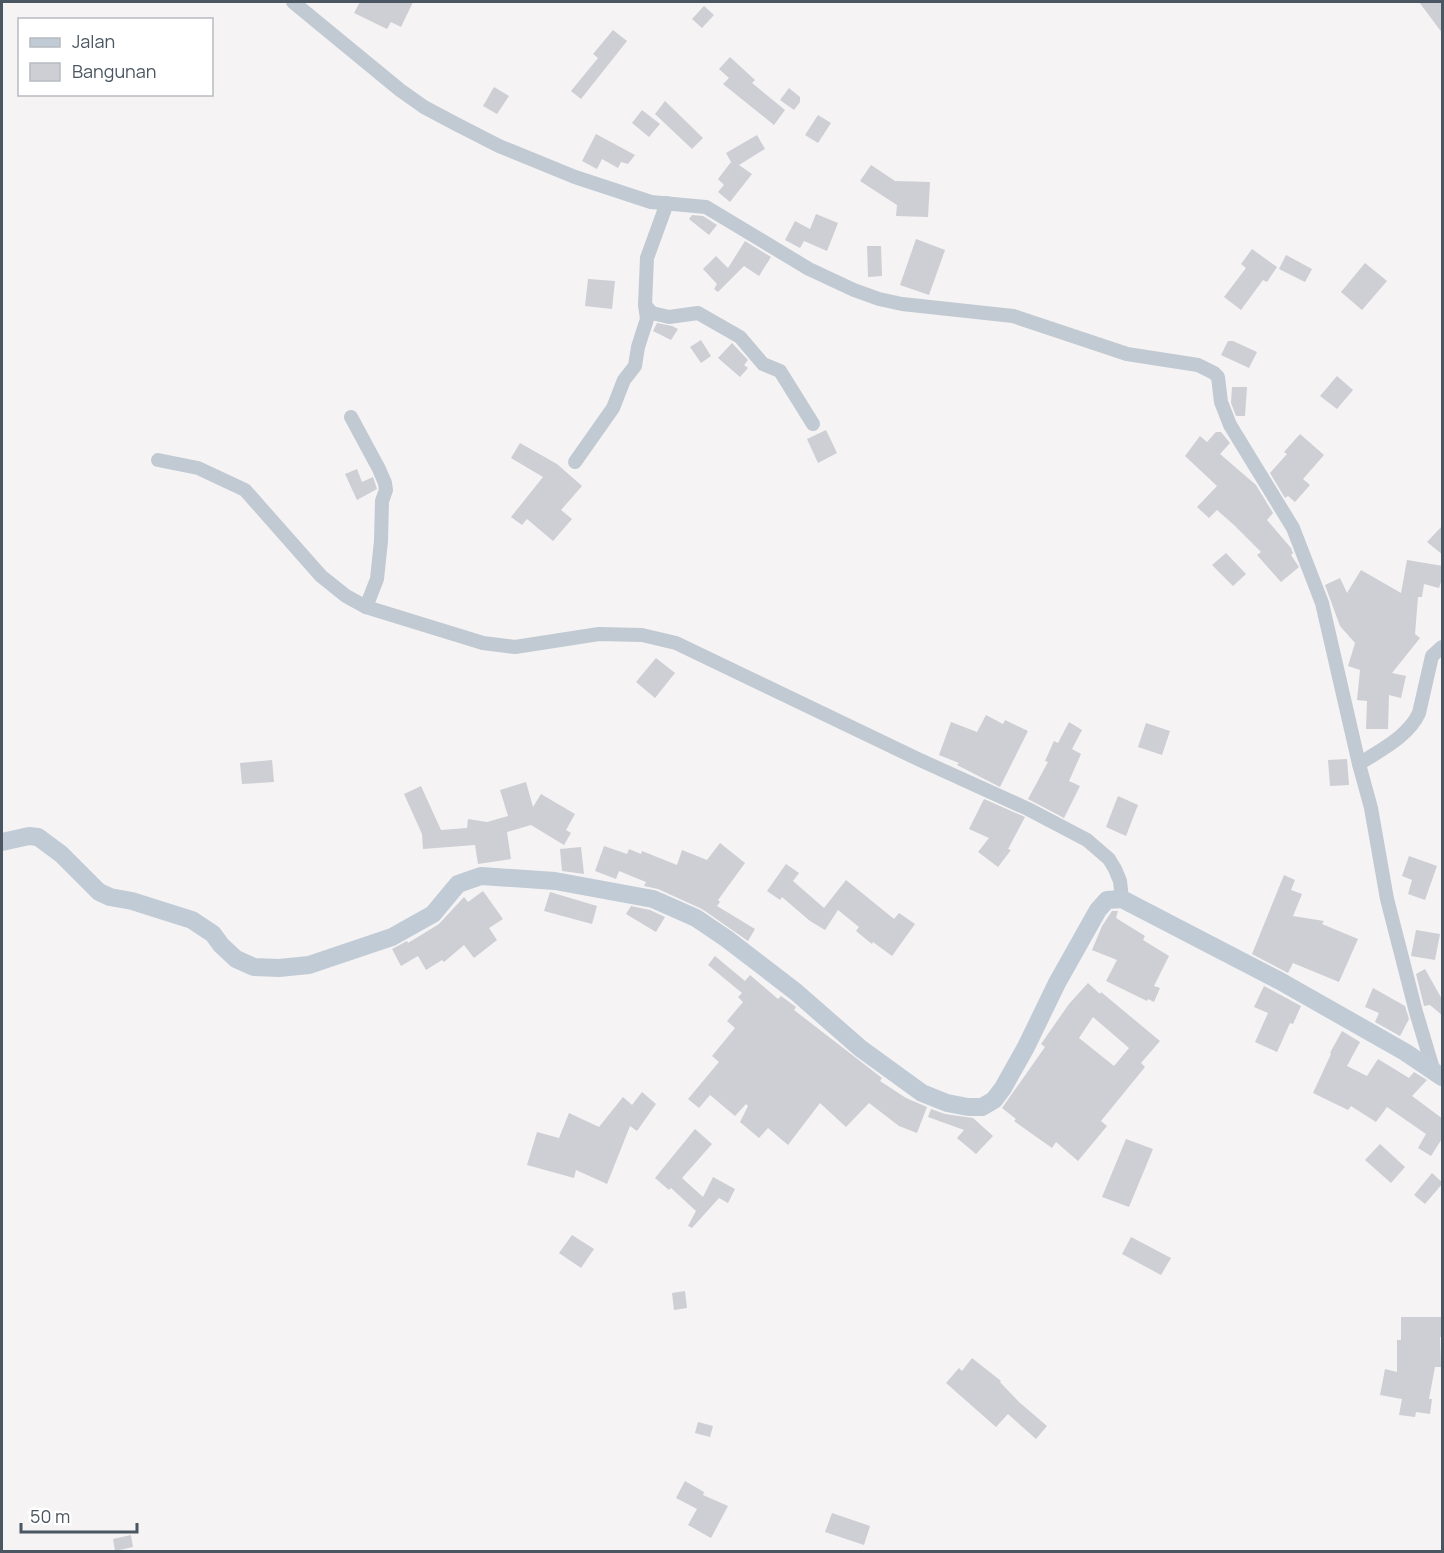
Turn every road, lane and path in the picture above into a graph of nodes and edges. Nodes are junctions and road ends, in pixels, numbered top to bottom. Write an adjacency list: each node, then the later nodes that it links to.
1 (293, 2): 2 (street)
2 (667, 204): 3 (street); 10 (street)
3 (645, 306): 5 (street); 7 (street)
4 (351, 417): 8 (street)
5 (813, 424)
6 (158, 460): 8 (street)
7 (575, 462)
8 (366, 607): 12 (street)
9 (1443, 647): 10 (street)
10 (1359, 764): 13 (street)
11 (2, 842): 12 (street)
12 (1122, 899): 13 (street)
13 (1438, 1075)

